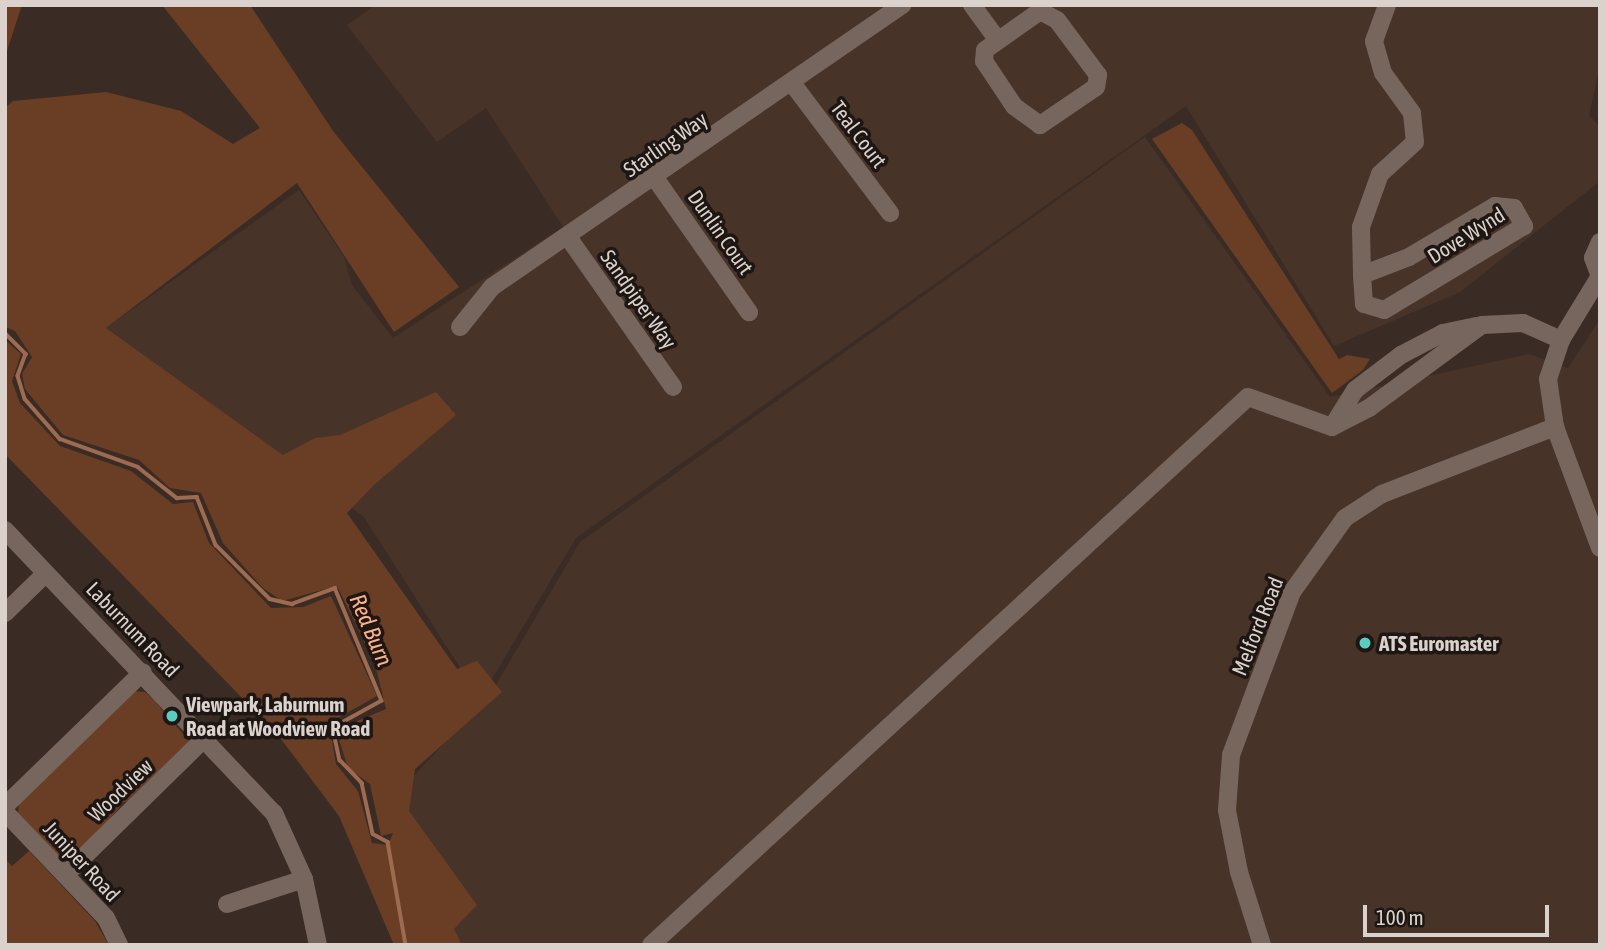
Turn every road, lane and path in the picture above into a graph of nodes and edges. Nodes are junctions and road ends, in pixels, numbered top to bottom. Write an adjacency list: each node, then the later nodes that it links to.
1 (903, 5): 5 (street, Starling Way)
2 (972, 5): 4 (street)
3 (1387, 5): 10 (street, Dove Wynd)
4 (997, 39): 4 (street)
5 (793, 83): 6 (street, Starling Way); 7 (street, Teal Court)
6 (655, 178): 8 (street, Starling Way); 12 (street, Dunlin Court)
7 (890, 213)
8 (568, 237): 13 (street, Starling Way); 15 (street, Sandpiper Way)
9 (1600, 242): 11 (street)
10 (1362, 275): 10 (street, Dove Wynd)
11 (1600, 276): 14 (street)
12 (749, 312)
13 (460, 327)
14 (1561, 340): 16 (street); 30 (street)
15 (673, 387)
16 (1556, 428): 18 (street); 31 (street, Melford Road)
17 (5, 530): 19 (street, Laburnum Road)
18 (1600, 548)
19 (47, 573): 20 (street); 21 (street, Laburnum Road)
20 (5, 613)
21 (143, 672): 22 (street, Laburnum Road); 23 (street)
22 (206, 737): 25 (street, Woodview); 26 (street, Laburnum Road)
23 (5, 806)
24 (5, 812): 25 (street, Juniper Road)
25 (65, 875): 28 (street, Juniper Road)
26 (304, 879): 27 (street); 29 (street, Laburnum Road)
27 (228, 904)
28 (119, 945)
29 (318, 945)
30 (651, 945)
31 (1262, 945)

